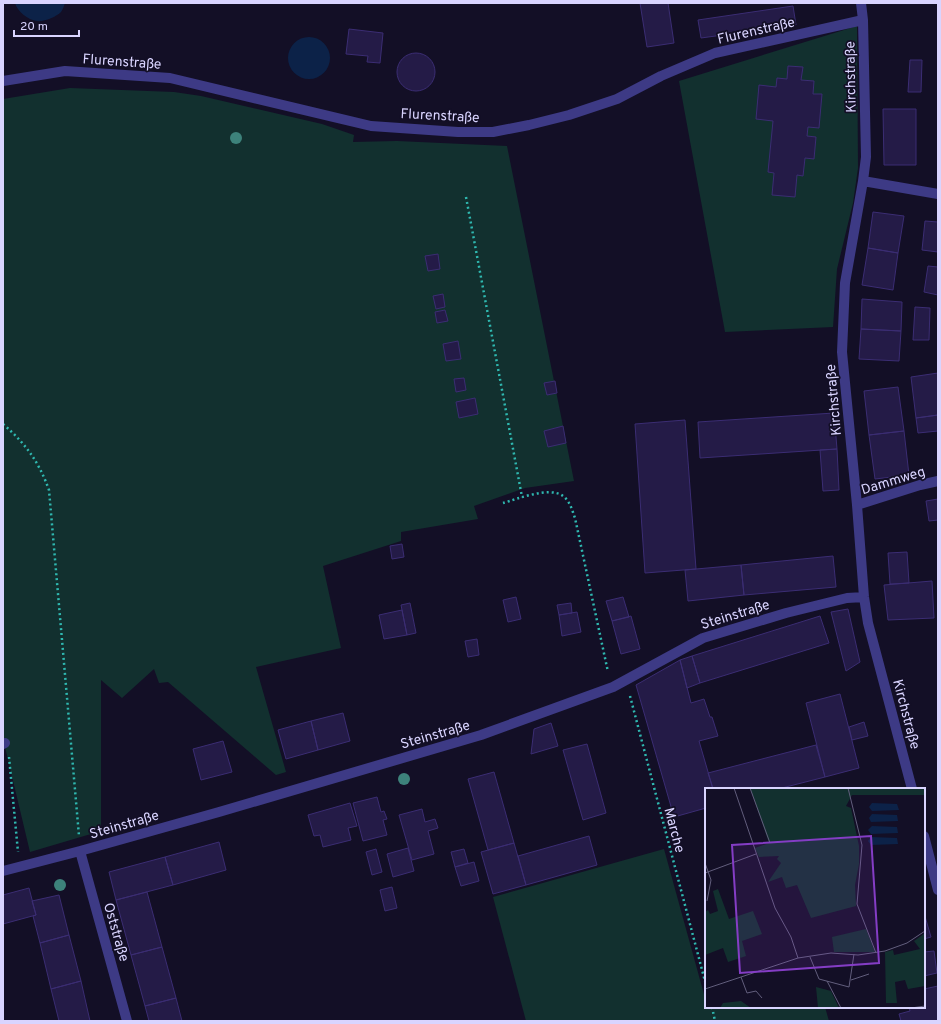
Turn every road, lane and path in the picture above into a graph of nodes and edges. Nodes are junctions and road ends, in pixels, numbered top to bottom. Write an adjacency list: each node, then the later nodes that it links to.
1 (861, 3): 2 (street, Kirchstraße)
2 (863, 20): 3 (street, Flurenstraße); 4 (street, Kirchstraße)
3 (3, 81)
4 (863, 181): 5 (street); 11 (street, Kirchstraße)
5 (938, 194)
6 (466, 197): 9 (path)
7 (3, 424): 18 (path)
8 (938, 481): 11 (street, Dammweg)
9 (522, 498): 10 (path); 14 (path)
10 (503, 503)
11 (857, 506): 12 (street, Kirchstraße)
12 (864, 597): 13 (street, Steinstraße); 16 (street, Kirchstraße)
13 (625, 680): 14 (street, Steinstraße); 22 (path, Marche)
14 (613, 687): 18 (street, Steinstraße)
15 (4, 744): 19 (path)
16 (912, 788)
17 (925, 840): 21 (street)
18 (80, 851): 19 (street, Steinstraße); 24 (street, Oststraße)
19 (20, 867): 20 (street, Steinstraße)
20 (3, 871)
21 (938, 890)
22 (705, 981)
23 (712, 1008): 25 (path)
24 (127, 1021)
25 (716, 1021)

